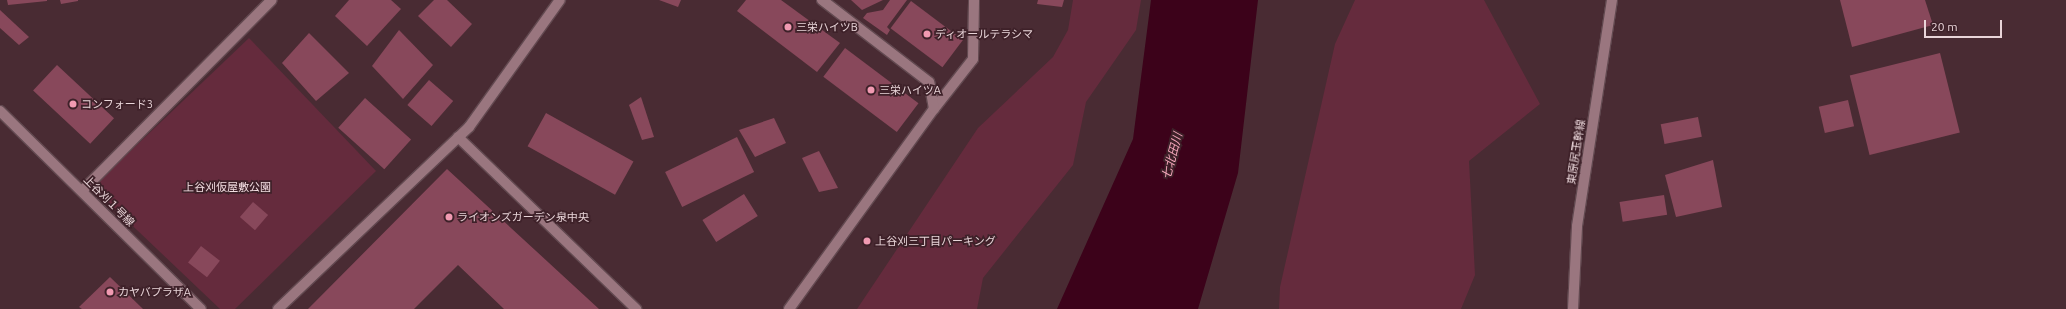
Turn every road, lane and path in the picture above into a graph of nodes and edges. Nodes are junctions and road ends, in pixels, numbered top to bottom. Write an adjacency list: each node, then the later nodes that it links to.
1 (272, 0): 9 (street)
2 (560, 0): 8 (street)
3 (822, 0): 6 (street)
4 (974, 0): 6 (street)
5 (1612, 0): 14 (street, 東原尻玉幹線)
6 (934, 109): 13 (street)
7 (0, 111): 9 (street, 上谷刈１号線)
8 (458, 137): 11 (street); 12 (street)
9 (82, 191): 10 (street, 上谷刈１号線)
10 (201, 309)
11 (278, 309)
12 (636, 309)
13 (790, 309)
14 (1573, 309)

